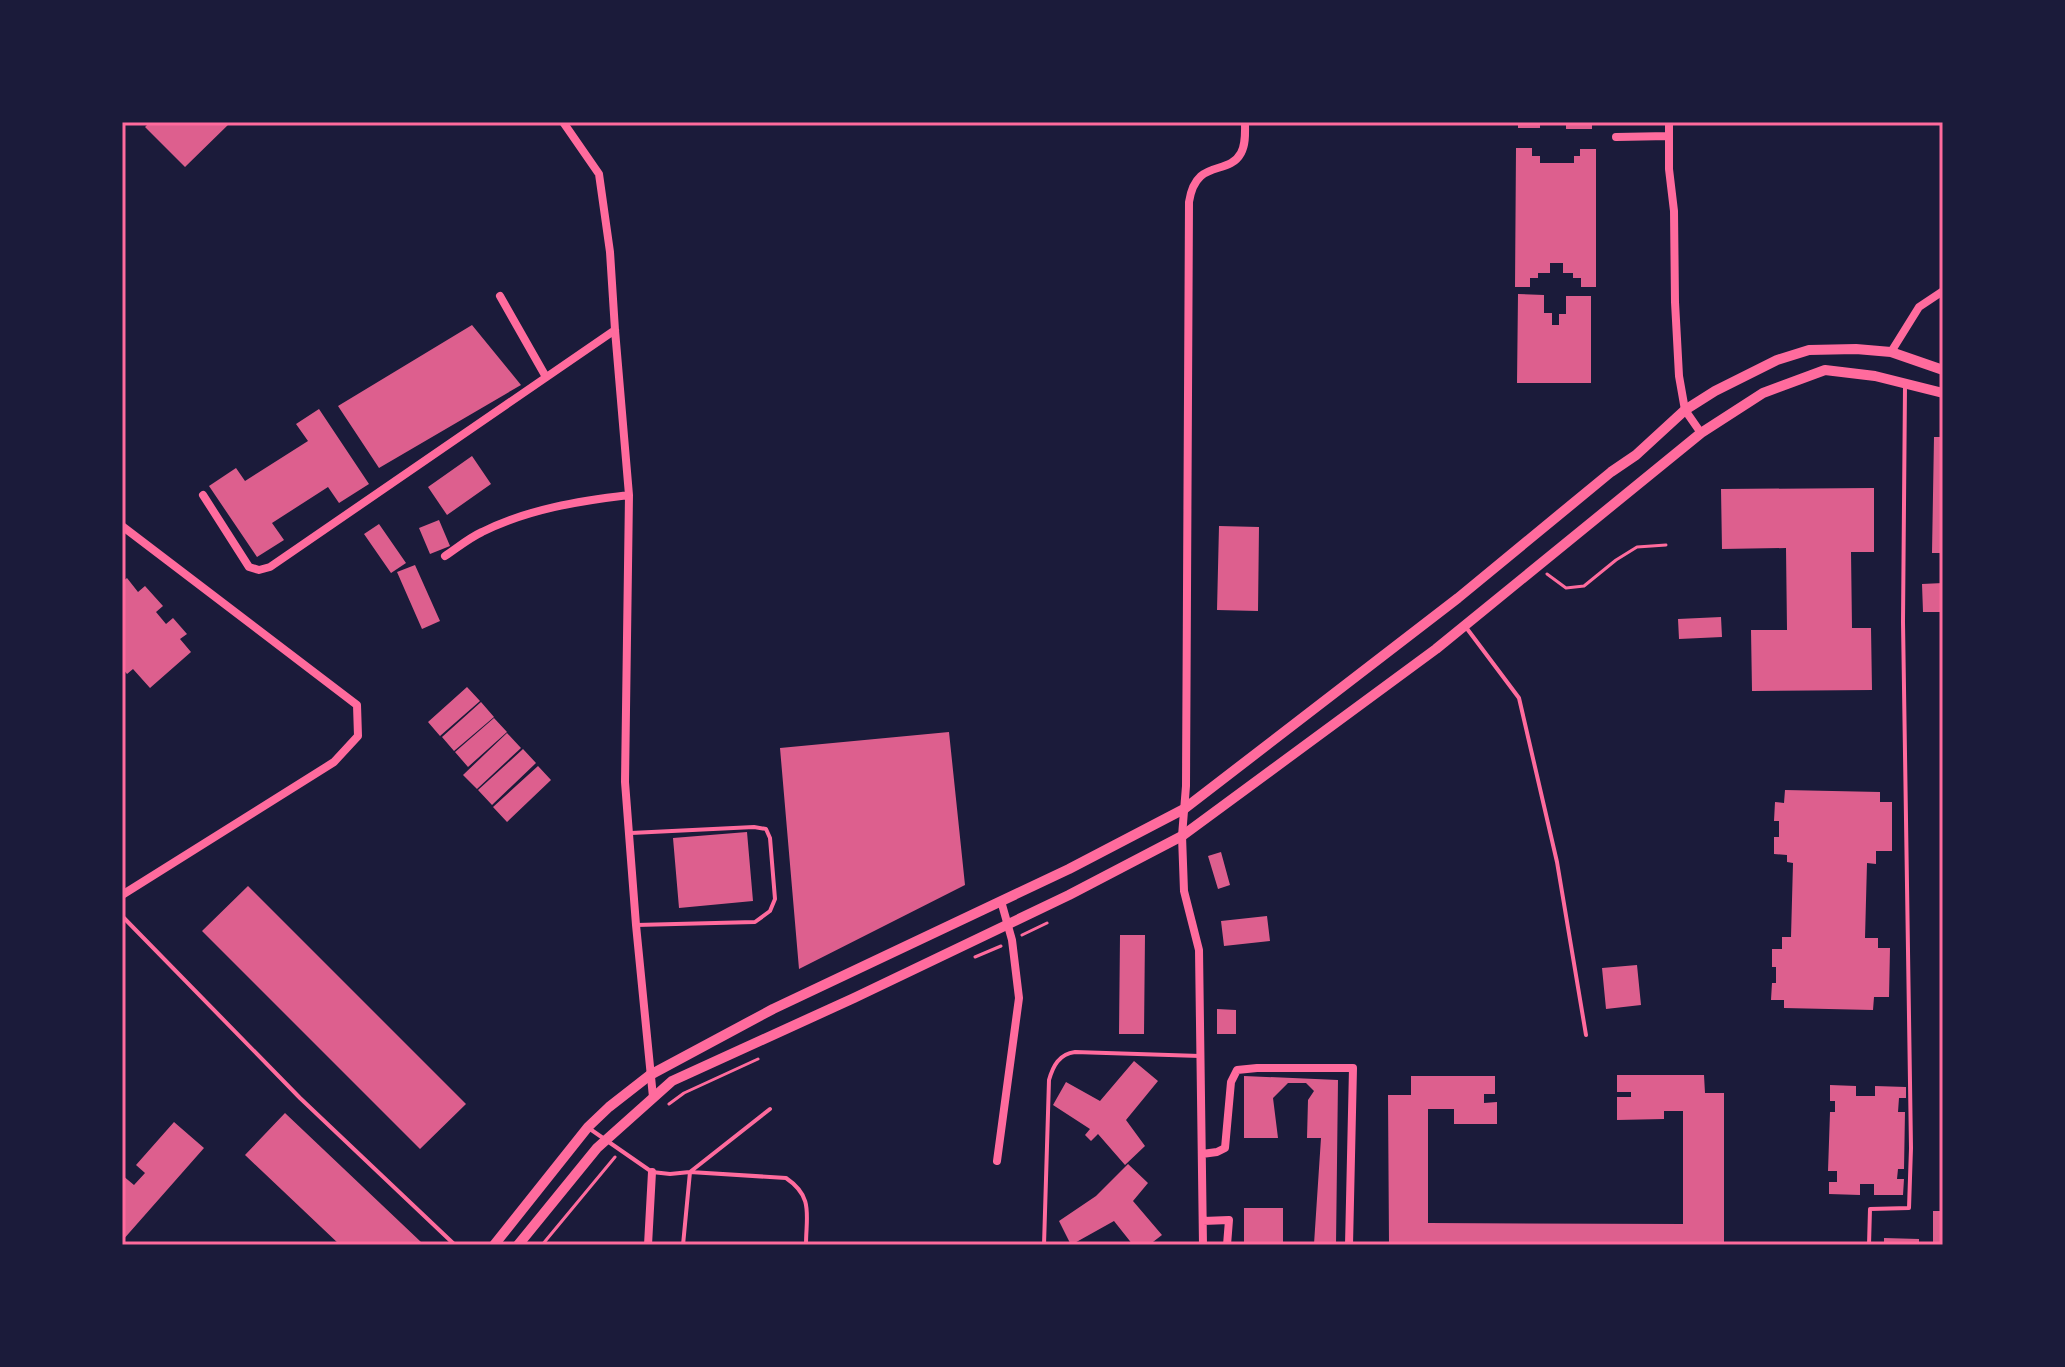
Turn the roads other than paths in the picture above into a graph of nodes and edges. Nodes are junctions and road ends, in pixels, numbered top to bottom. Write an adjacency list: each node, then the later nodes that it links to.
1 (563, 122): 8 (street)
2 (1245, 122): 21 (street)
3 (1669, 122): 4 (street)
4 (1669, 136): 5 (street); 14 (street)
5 (1616, 137)
6 (1943, 291): 9 (street)
7 (500, 296): 11 (street)
8 (615, 330): 11 (street); 17 (street)
9 (1891, 352): 10 (street); 14 (street)
10 (1943, 370)
11 (546, 377): 16 (street)
12 (1905, 384): 13 (street); 15 (street); 51 (lane)
13 (1943, 393)
14 (1685, 410): 15 (street); 21 (street)
15 (1701, 433): 20 (street)
16 (203, 495)
17 (629, 495): 19 (street); 22 (street)
18 (122, 526): 24 (street)
19 (445, 556)
20 (1465, 626): 23 (street); 29 (lane)
21 (1184, 809): 23 (street); 25 (street)
22 (628, 834): 28 (street); 28 (lane)
23 (1182, 836): 27 (street); 30 (street)
24 (122, 895)
25 (1001, 901): 27 (street); 31 (street)
26 (122, 916): 41 (lane)
27 (1008, 924): 32 (street); 37 (street)
28 (636, 925): 31 (street)
29 (1586, 1035)
30 (1200, 1056): 36 (street); 47 (lane)
31 (650, 1075): 32 (street); 34 (street)
32 (653, 1097): 35 (street)
33 (770, 1109): 39 (lane)
34 (588, 1127): 35 (lane); 42 (street)
35 (605, 1140): 38 (lane); 43 (street)
36 (1202, 1154): 40 (street); 50 (street)
37 (997, 1161)
38 (652, 1172): 39 (lane); 44 (street)
39 (690, 1172): 45 (lane); 46 (lane)
40 (1203, 1221): 48 (street); 49 (street)
41 (455, 1245)
42 (494, 1245)
43 (518, 1245)
44 (648, 1245)
45 (683, 1245)
46 (806, 1245)
47 (1044, 1245)
48 (1203, 1245)
49 (1227, 1245)
50 (1349, 1245)
51 (1869, 1245)

